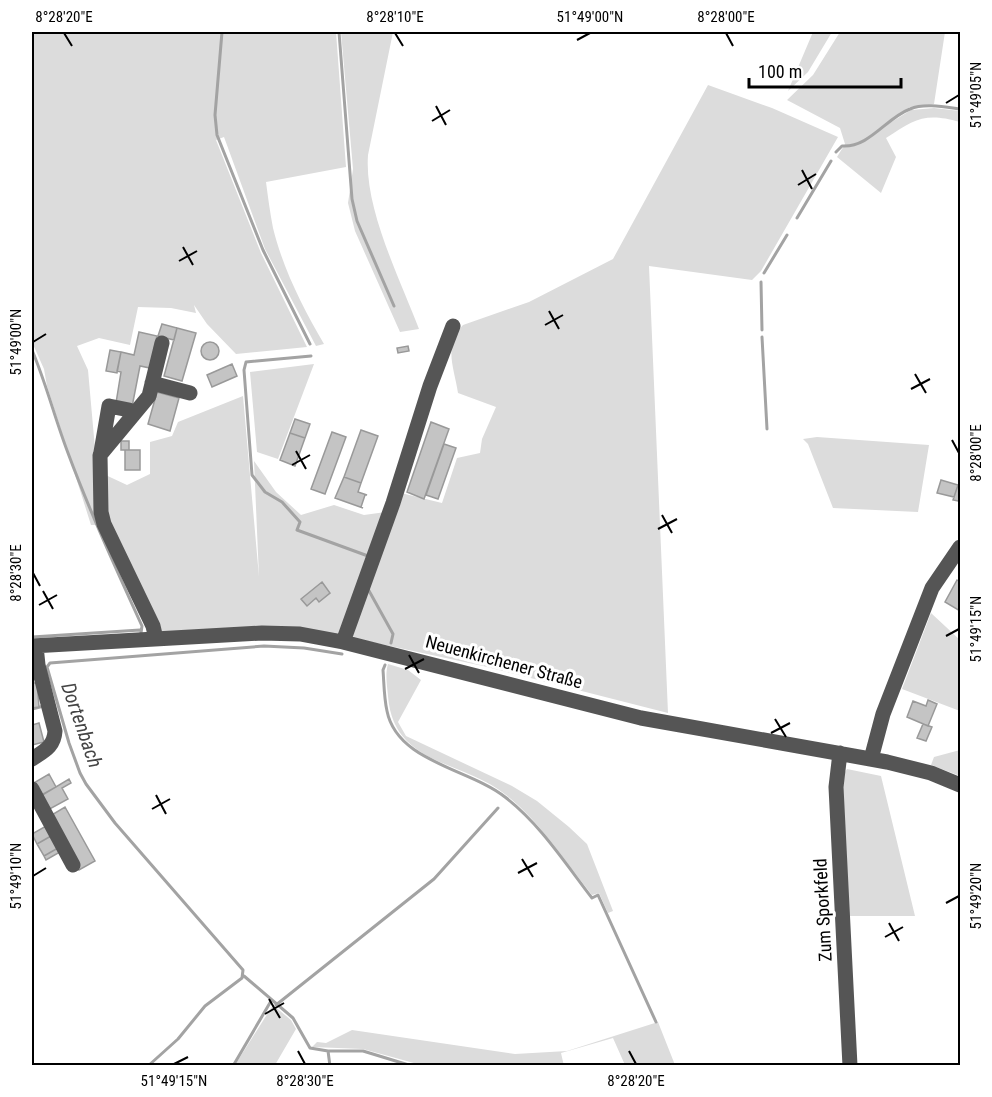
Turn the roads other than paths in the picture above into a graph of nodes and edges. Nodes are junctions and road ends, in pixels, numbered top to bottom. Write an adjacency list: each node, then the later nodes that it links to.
1 (453, 326): 9 (street)
2 (162, 343): 3 (street)
3 (152, 383): 4 (street); 5 (street)
4 (190, 393)
5 (134, 414): 6 (street); 6 (street)
6 (100, 455): 8 (street)
7 (960, 547): 13 (street)
8 (156, 639): 9 (street, Neuenkirchener Straße); 10 (street, Neuenkirchener Straße)
9 (343, 642): 11 (street, Neuenkirchener Straße)
10 (34, 646): 12 (street)
11 (840, 753): 13 (street, Neuenkirchener Straße); 17 (street, Zum Sporkfeld)
12 (32, 759)
13 (871, 759): 14 (street, Neuenkirchener Straße)
14 (960, 785)
15 (32, 789): 16 (street)
16 (73, 865)
17 (849, 1065)

